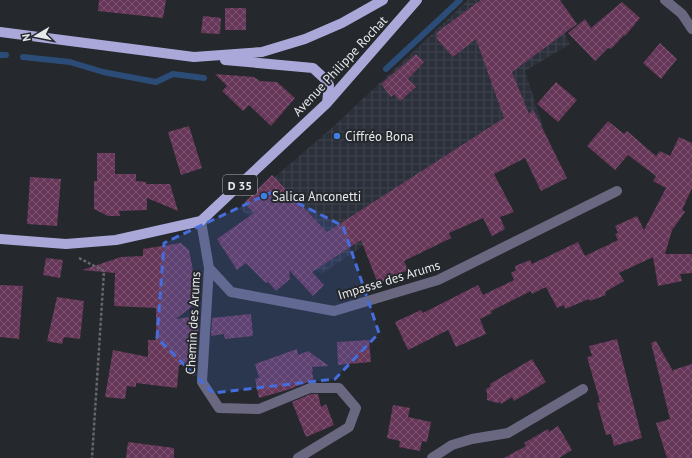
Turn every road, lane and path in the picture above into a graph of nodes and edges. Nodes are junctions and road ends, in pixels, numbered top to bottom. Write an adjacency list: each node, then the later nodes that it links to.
1 (383, 0): 6 (main road, Avenue Philippe Rochat)
2 (417, 0): 7 (main road, Avenue Philippe Rochat / D 35)
3 (665, 0): 4 (street)
4 (692, 29)
5 (0, 32): 6 (main road, Avenue Philippe Rochat)
6 (194, 57): 7 (main road)
7 (327, 103): 9 (main road, Avenue Philippe Rochat / D 35)
8 (617, 190): 11 (street, Impasse des Arums)
9 (201, 221): 10 (main road); 11 (street, Chemin des Arums)
10 (0, 239)
11 (210, 268): 15 (street, Chemin des Arums)
12 (104, 271): 14 (path)
13 (583, 389): 16 (street)
14 (92, 458)
15 (298, 458)
16 (432, 458)

